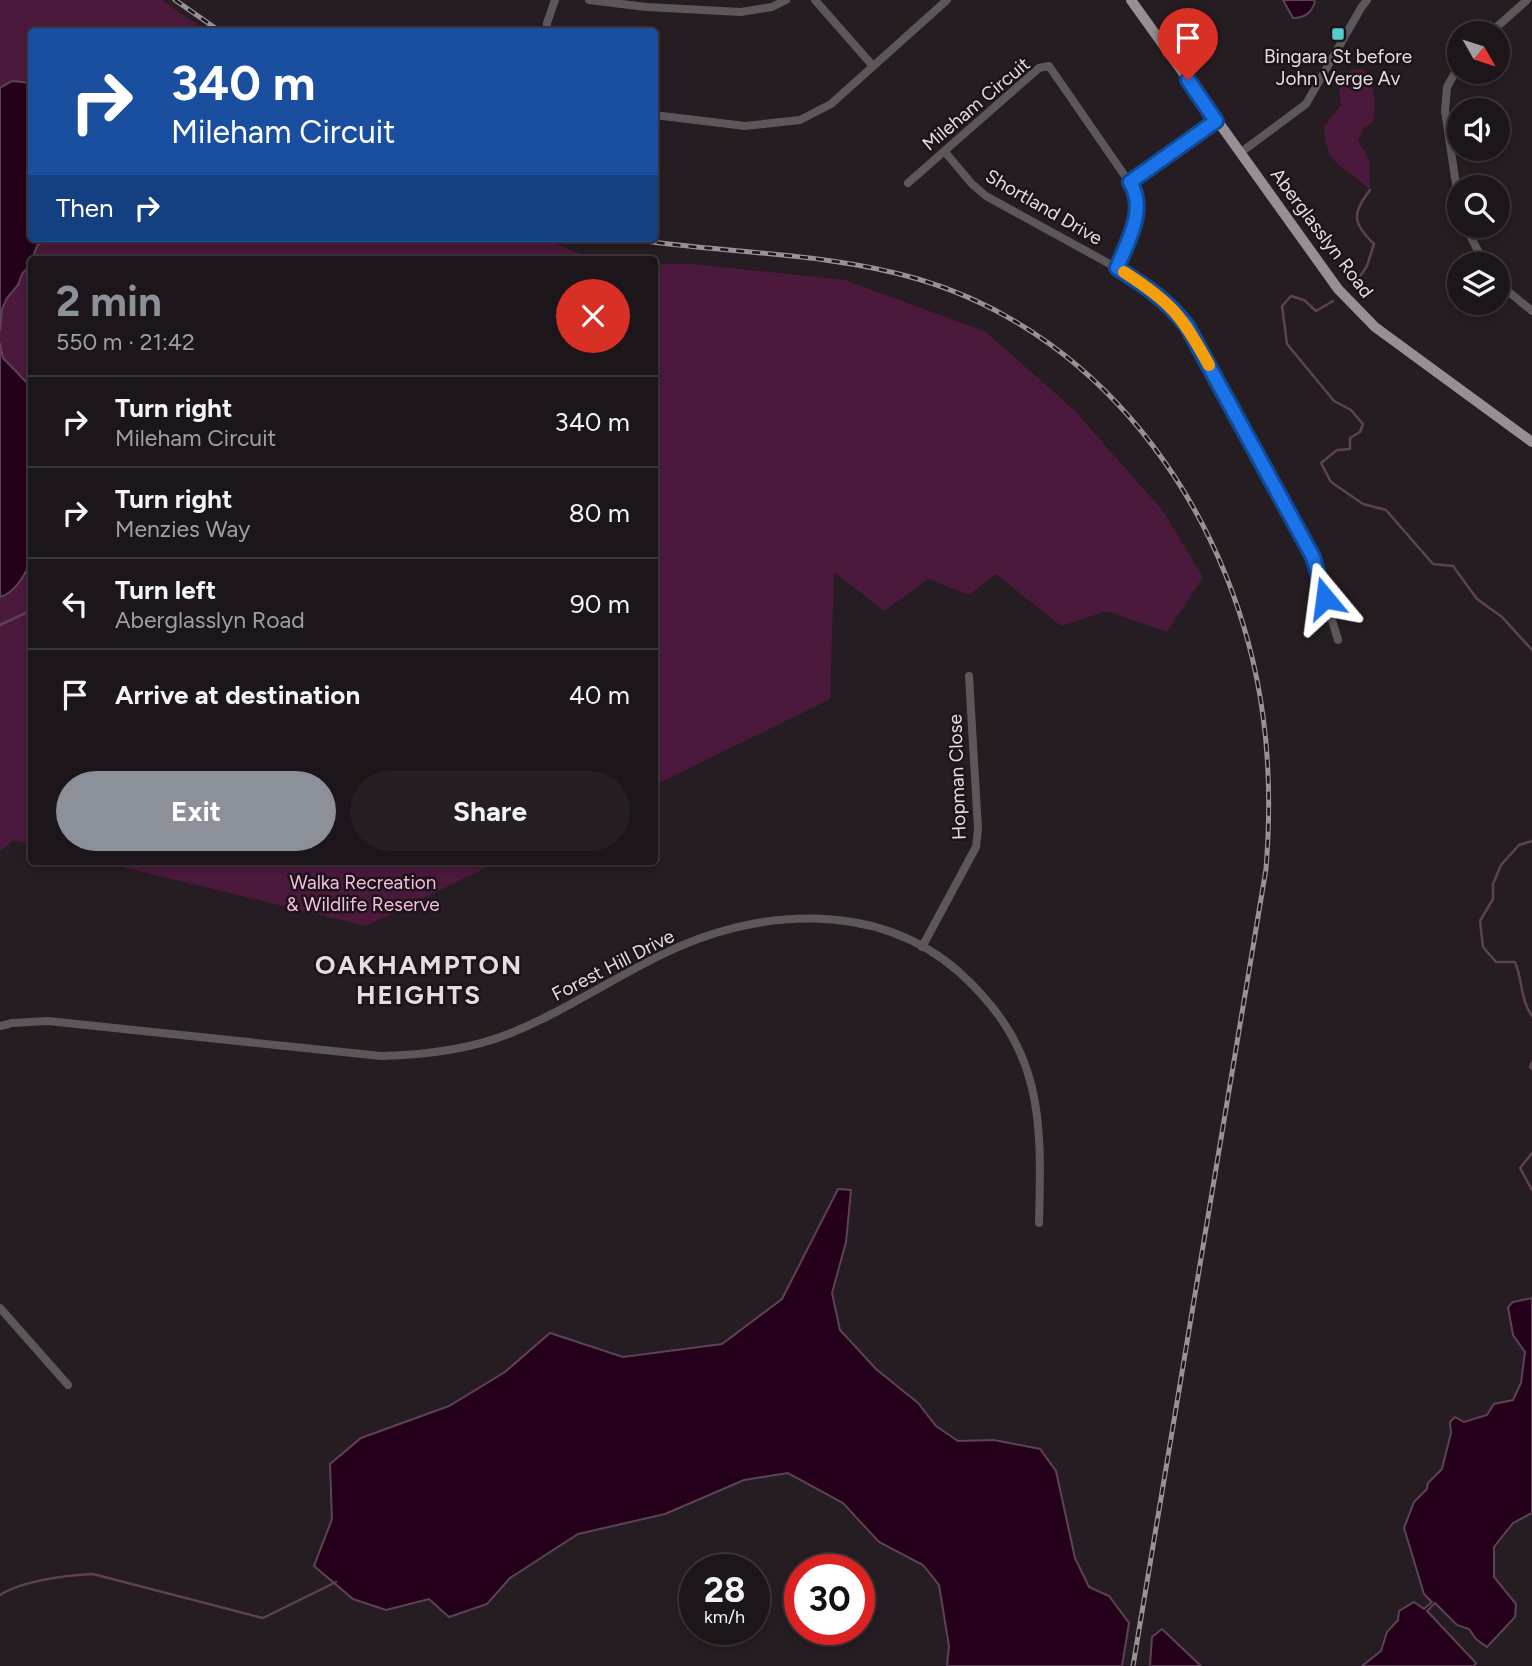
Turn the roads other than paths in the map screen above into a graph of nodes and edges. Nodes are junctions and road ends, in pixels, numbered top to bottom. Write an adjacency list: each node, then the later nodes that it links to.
1 (555, 0): 10 (street)
2 (589, 0): 3 (street)
3 (786, 0)
4 (815, 0): 11 (street)
5 (947, 0): 11 (street)
6 (1131, 0): 14 (main road, Aberglasslyn Road)
7 (1367, 0): 16 (street)
8 (1527, 0): 9 (street)
9 (1503, 21)
10 (547, 28)
11 (873, 66): 13 (street)
12 (1449, 84): 17 (street)
13 (658, 115)
14 (1216, 121): 16 (main road, Aberglasslyn Road); 18 (street)
15 (945, 152): 18 (street, Mileham Circuit); 19 (street, Mileham Circuit); 20 (street, Shortland Drive)
16 (1240, 153): 23 (main road, Aberglasslyn Road)
17 (1455, 175)
18 (1130, 182): 20 (street, Mileham Circuit)
19 (908, 183)
20 (1117, 268): 24 (street, Shortland Drive)
21 (1510, 293): 22 (street)
22 (1532, 311)
23 (1532, 442)
24 (1338, 640)
25 (969, 676): 26 (street, Hopman Close)
26 (922, 947): 27 (street, Forest Hill Drive); 28 (street, Forest Hill Drive)
27 (0, 1026)
28 (1039, 1223)
29 (0, 1308): 30 (street)
30 (68, 1385)

